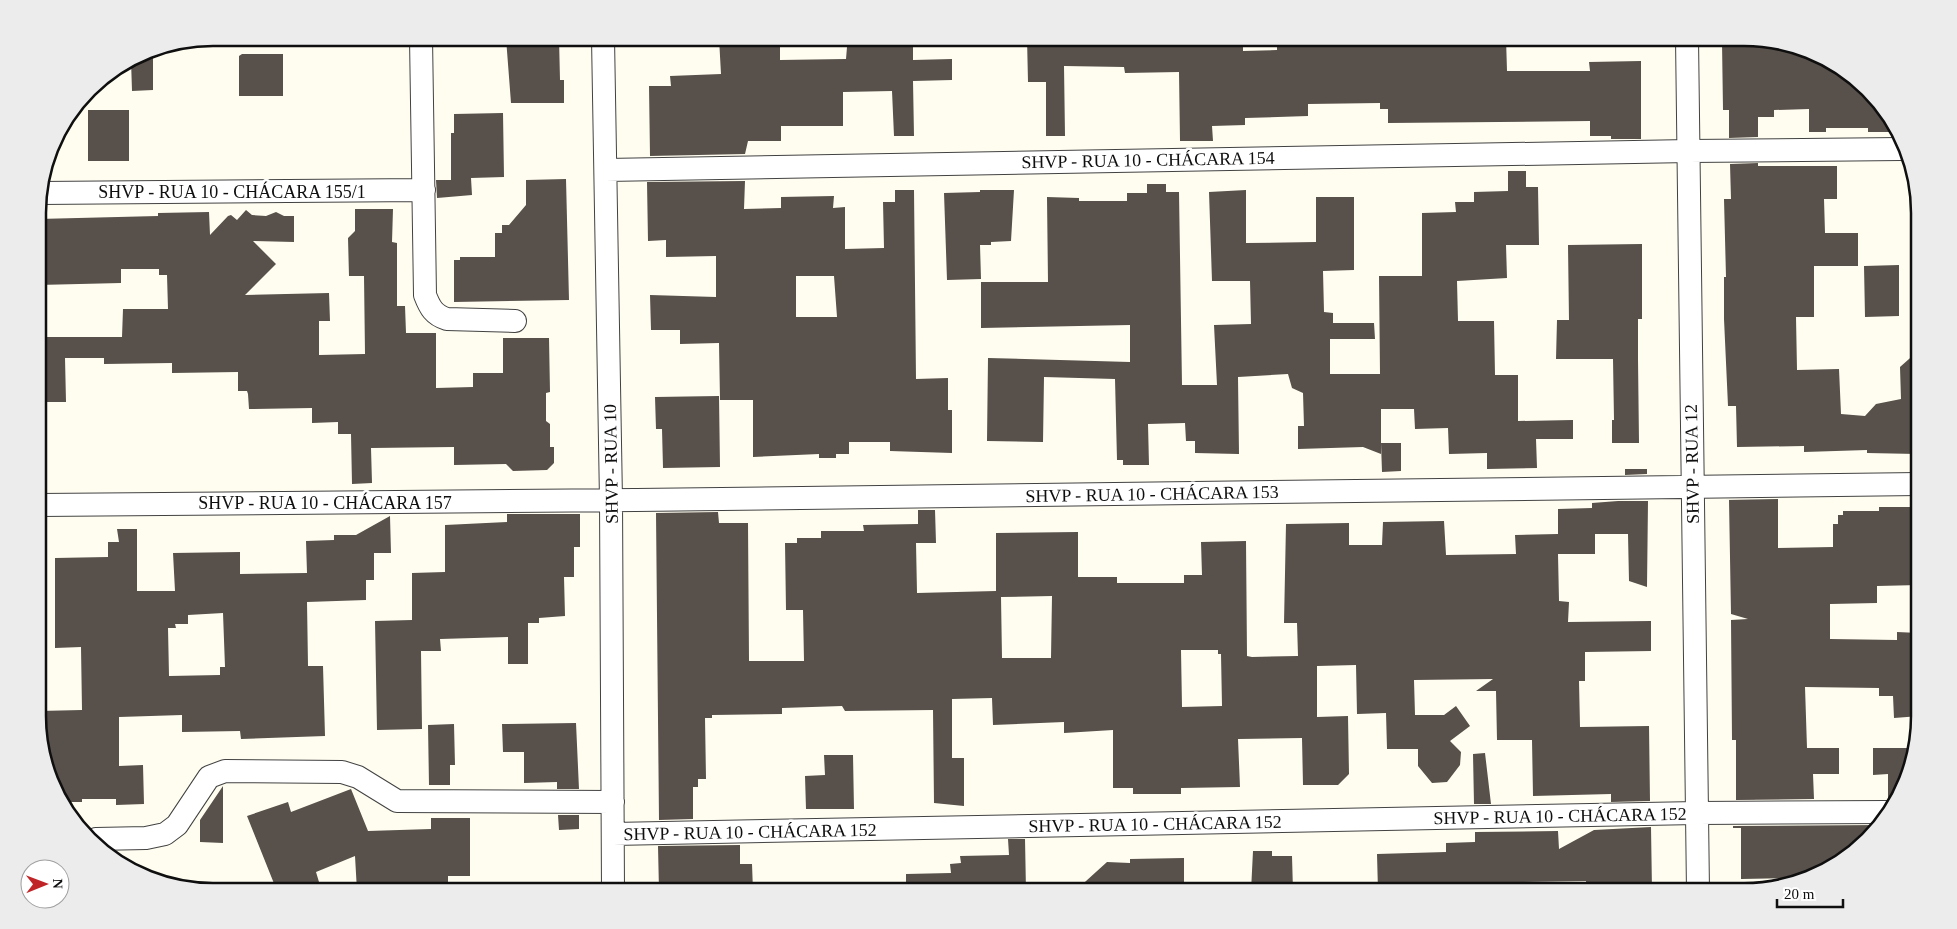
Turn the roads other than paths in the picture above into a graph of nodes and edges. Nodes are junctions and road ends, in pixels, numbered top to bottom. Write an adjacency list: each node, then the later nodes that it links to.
1 (1687, 46): 5 (street, SHVP - RUA 12)
2 (421, 47): 7 (street)
3 (603, 47): 6 (street, SHVP - RUA 10)
4 (1898, 149): 5 (street, SHVP - RUA 10 - CHÁCARA 154)
5 (1689, 151): 6 (street, SHVP - RUA 10 - CHÁCARA 154); 11 (street, SHVP - RUA 12)
6 (606, 170): 12 (street, SHVP - RUA 10)
7 (424, 190): 8 (street, SHVP - RUA 10 - CHÁCARA 155/1); 9 (street)
8 (48, 193)
9 (515, 320)
10 (1911, 484): 11 (street, SHVP - RUA 10 - CHÁCARA 153)
11 (1692, 487): 12 (street, SHVP - RUA 10 - CHÁCARA 153); 16 (street, SHVP - RUA 12)
12 (611, 500): 13 (street, SHVP - RUA 10 - CHÁCARA 157); 14 (street, SHVP - RUA 10)
13 (46, 505)
14 (613, 802): 17 (street, SHVP - RUA 10); 18 (street)
15 (1880, 812): 16 (street, SHVP - RUA 10 - CHÁCARA 152)
16 (1697, 813): 17 (street, SHVP - RUA 10 - CHÁCARA 152); 19 (street, SHVP - RUA 12)
17 (613, 834): 20 (street, SHVP - RUA 10)
18 (101, 839)
19 (1698, 882)
20 (614, 883)

